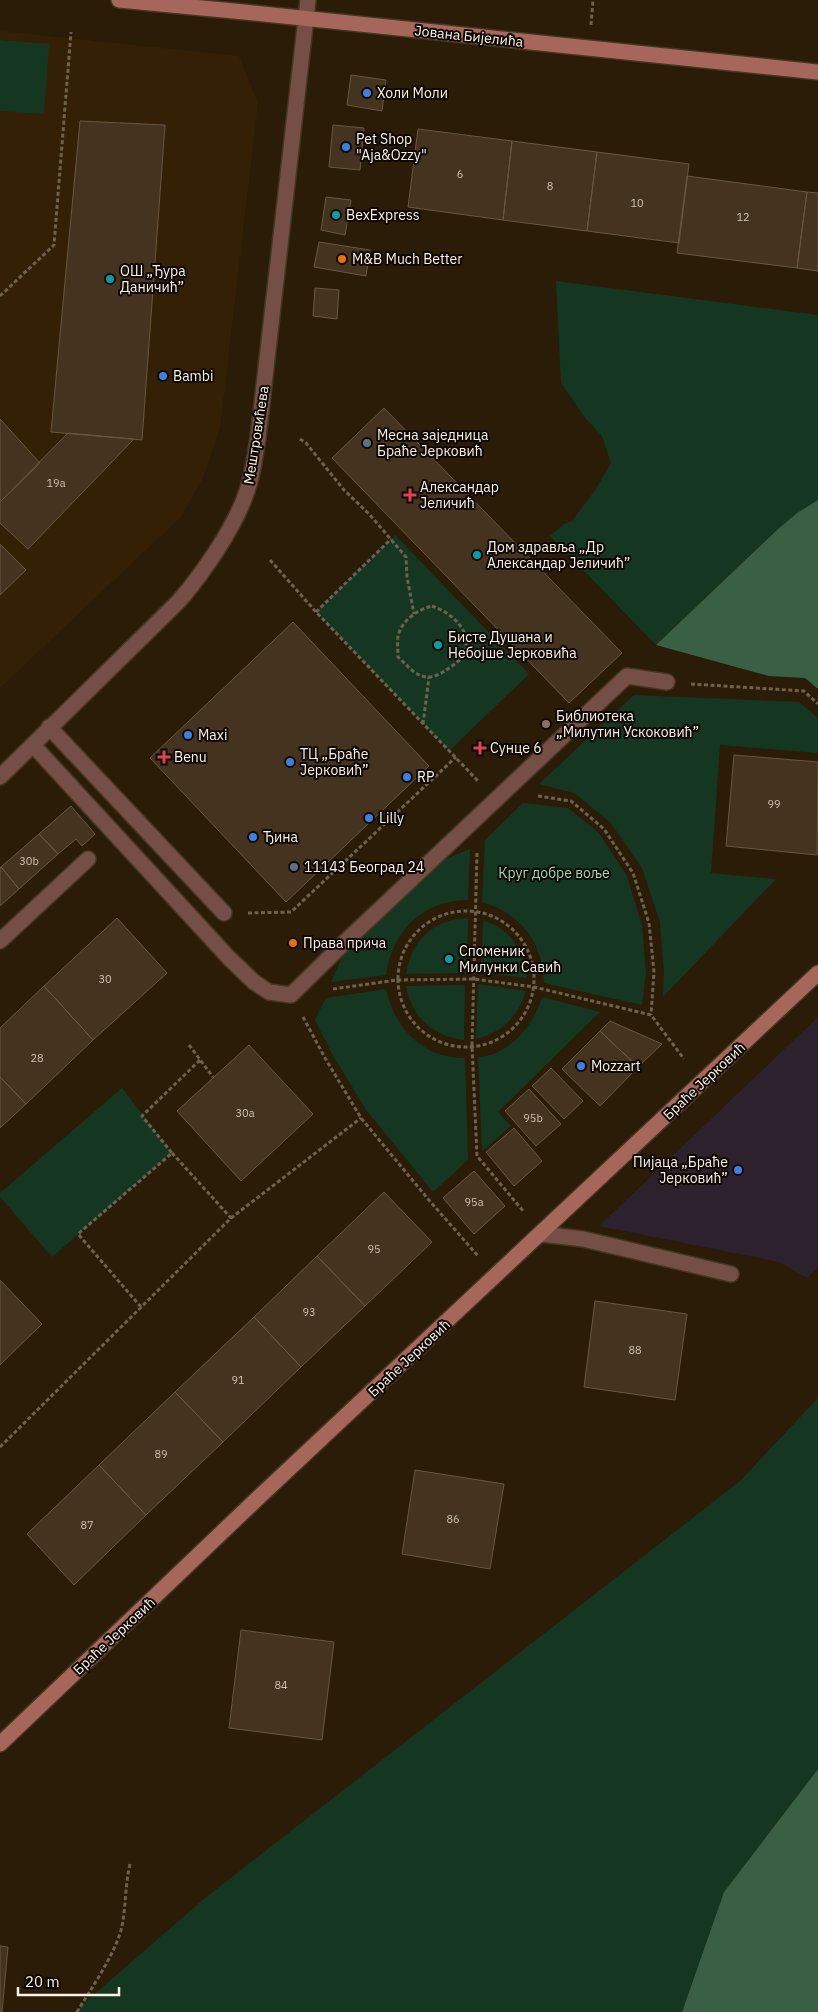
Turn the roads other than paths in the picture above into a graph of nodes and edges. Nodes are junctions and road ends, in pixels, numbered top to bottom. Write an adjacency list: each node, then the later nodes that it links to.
1 (119, 0): 3 (street, Јована Бијелића)
2 (308, 0): 3 (street, Мештровићева)
3 (306, 19): 4 (street, Јована Бијелића); 6 (street, Мештровићева)
4 (818, 72)
5 (667, 682): 7 (street)
6 (49, 727): 7 (street, Мештровићева); 10 (street)
7 (33, 745): 8 (street, Мештровићева)
8 (0, 776)
9 (88, 859): 11 (street)
10 (224, 913)
11 (0, 941)
12 (818, 973): 13 (street, Браће Јерковић)
13 (541, 1234): 14 (street); 15 (street, Браће Јерковић)
14 (731, 1274)
15 (0, 1744)

